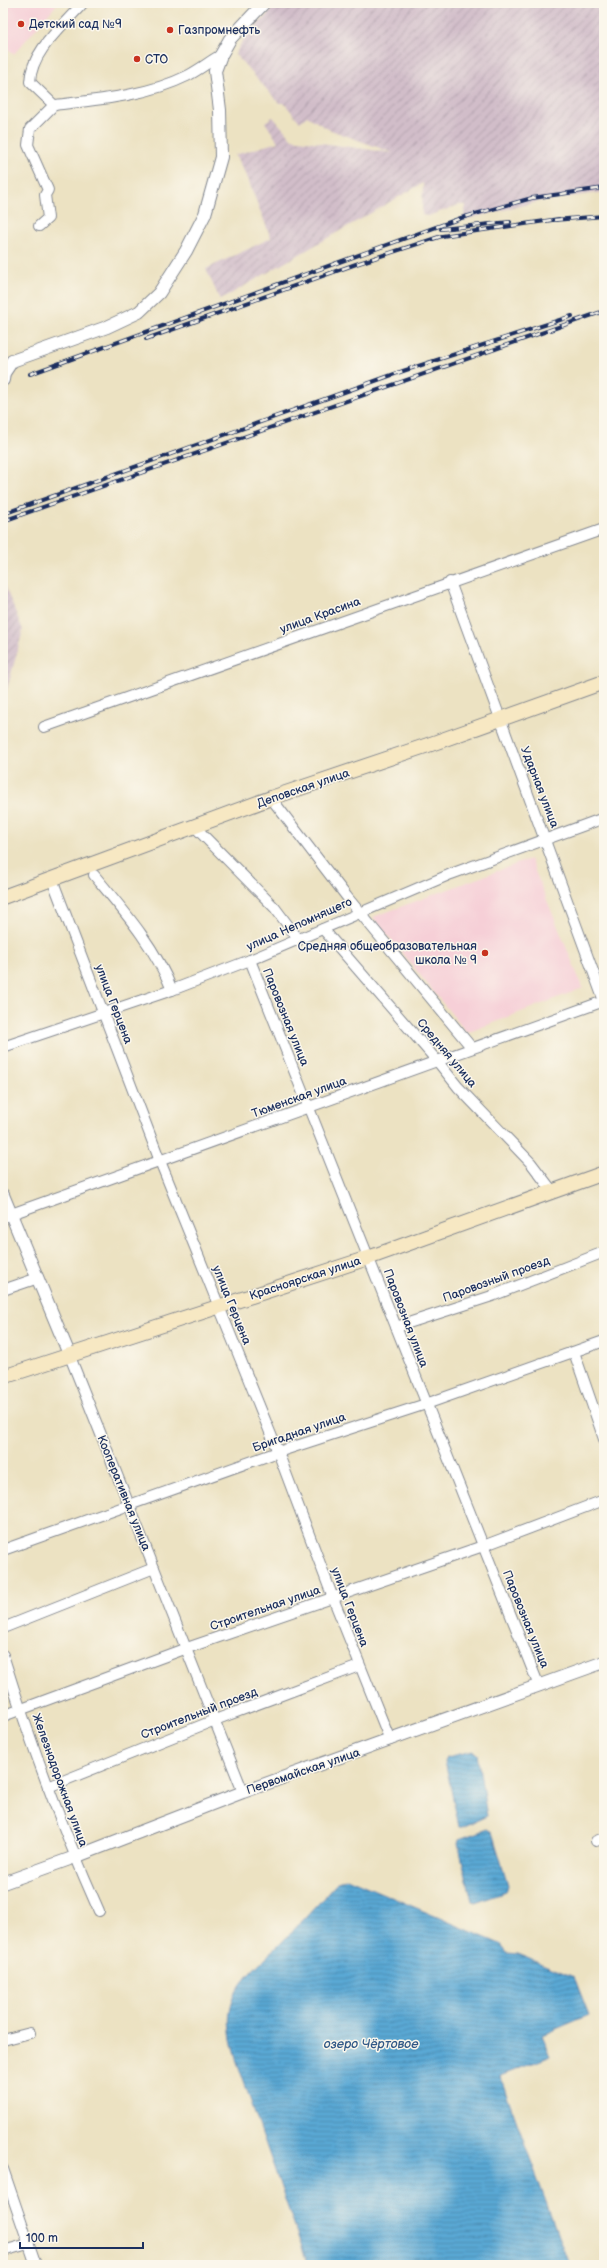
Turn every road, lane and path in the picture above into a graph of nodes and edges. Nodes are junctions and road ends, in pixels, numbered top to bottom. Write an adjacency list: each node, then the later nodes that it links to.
1 (83, 3): 4 (street)
2 (264, 3): 3 (street)
3 (221, 54): 4 (street); 6 (street)
4 (54, 105): 5 (street)
5 (39, 226)
6 (3, 380)
7 (604, 529): 8 (street, улица Красина)
8 (450, 582): 10 (street, Ударная улица); 11 (street, улица Красина)
9 (604, 682): 10 (main road, Деповская улица)
10 (501, 719): 12 (main road, Деповская улица); 15 (street, Ударная улица)
11 (44, 727)
12 (272, 798): 14 (main road, Деповская улица); 19 (street)
13 (604, 818): 15 (street, улица Непомнящего)
14 (195, 827): 17 (main road, Деповская улица); 21 (street)
15 (546, 839): 19 (street, улица Непомнящего); 24 (street, Ударная улица)
16 (94, 875): 23 (street)
17 (52, 879): 18 (main road, Деповская улица); 25 (street, улица Герцена)
18 (3, 897)
19 (360, 911): 20 (street, улица Непомнящего); 27 (street)
20 (324, 929): 21 (street, улица Непомнящего); 28 (street, Средняя улица)
21 (299, 940): 22 (street, улица Непомнящего)
22 (250, 960): 23 (street, улица Непомнящего); 29 (street, Паровозная улица)
23 (172, 990): 25 (street, улица Непомнящего)
24 (604, 1001): 27 (street, Тюменская улица)
25 (103, 1012): 26 (street, улица Непомнящего); 30 (street, улица Герцена)
26 (3, 1047)
27 (472, 1048): 28 (street, Тюменская улица)
28 (438, 1062): 29 (street, Тюменская улица); 32 (street, Средняя улица)
29 (308, 1106): 30 (street, Тюменская улица); 36 (street, Паровозная улица)
30 (160, 1161): 34 (street, Тюменская улица); 39 (street, улица Герцена)
31 (604, 1173): 32 (main road, Красноярская улица)
32 (553, 1192): 36 (main road, Красноярская улица)
33 (3, 1195): 34 (street, Кооперативная улица)
34 (7, 1216): 37 (street, Кооперативная улица)
35 (604, 1252): 40 (street, Паровозный проезд)
36 (368, 1258): 39 (main road, Красноярская улица); 40 (street, Паровозная улица)
37 (38, 1278): 38 (street); 43 (street, Кооперативная улица)
38 (3, 1290)
39 (219, 1306): 43 (main road, Красноярская улица); 47 (street, улица Герцена)
40 (396, 1327): 45 (street, Паровозная улица)
41 (604, 1341): 42 (street, Бригадная улица)
42 (574, 1352): 45 (street, Бригадная улица); 46 (street)
43 (69, 1354): 44 (main road, Красноярская улица); 49 (street, Кооперативная улица)
44 (3, 1377)
45 (426, 1404): 47 (street, Бригадная улица); 50 (street, Паровозная улица)
46 (604, 1439)
47 (278, 1452): 49 (street, Бригадная улица); 53 (street, улица Герцена)
48 (604, 1500): 50 (street, Строительная улица)
49 (129, 1506): 51 (street, Бригадная улица); 52 (street, Кооперативная улица)
50 (483, 1546): 53 (street, Строительная улица); 59 (street, Паровозная улица)
51 (3, 1550)
52 (154, 1568): 54 (street); 55 (street, Кооперативная улица)
53 (333, 1598): 55 (street, Строительная улица); 58 (street, улица Герцена)
54 (3, 1628)
55 (187, 1648): 60 (street, Строительная улица); 62 (street, Кооперативная улица)
56 (3, 1655): 60 (street, Железнодорожная улица)
57 (604, 1662): 59 (street, Первомайская улица)
58 (359, 1666): 62 (street, Строительный проезд); 63 (street, улица Герцена)
59 (538, 1686): 63 (street, Первомайская улица)
60 (20, 1710): 61 (street, Строительная улица); 64 (street, Железнодорожная улица)
61 (3, 1716)
62 (215, 1720): 64 (street, Строительный проезд); 65 (street, Кооперативная улица)
63 (390, 1740): 65 (street, Первомайская улица)
64 (48, 1787): 66 (street, Железнодорожная улица)
65 (243, 1792): 66 (street, Первомайская улица)
66 (75, 1857): 67 (street, Первомайская улица); 68 (street, Железнодорожная улица)
67 (3, 1883)
68 (99, 1911)
69 (30, 2033): 70 (street)
70 (3, 2040)
71 (3, 2169): 72 (street)
72 (28, 2244): 73 (street); 74 (street)
73 (3, 2251)
74 (36, 2265)

